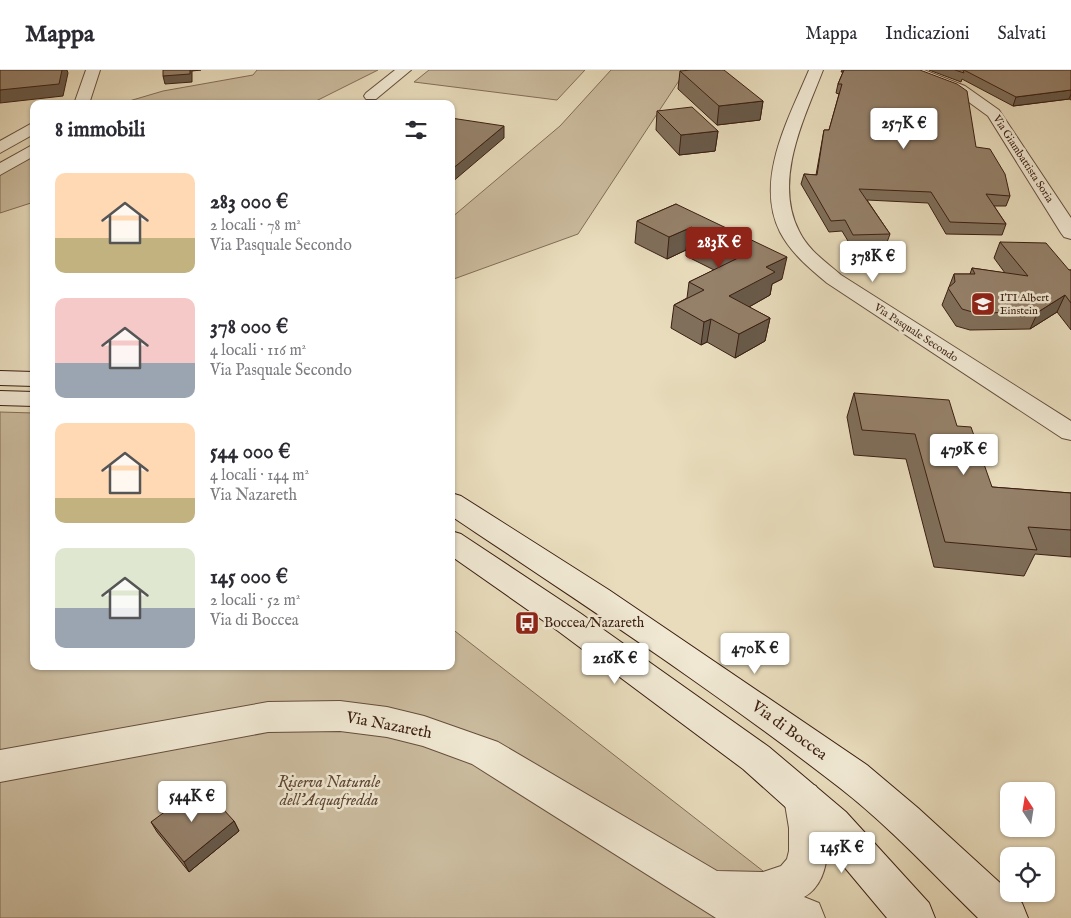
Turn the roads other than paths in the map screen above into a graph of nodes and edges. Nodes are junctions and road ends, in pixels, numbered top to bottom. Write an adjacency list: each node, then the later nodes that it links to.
1 (93, 70): 6 (street)
2 (404, 70): 5 (street)
3 (816, 70): 16 (street, Via Pasquale Secondo)
4 (912, 70): 11 (street, Via Giambattista Soria)
5 (370, 96)
6 (82, 100)
7 (30, 129): 8 (street)
8 (0, 148)
9 (30, 151): 10 (street)
10 (0, 170)
11 (1071, 233)
12 (0, 378): 13 (street)
13 (30, 379)
14 (0, 398): 15 (street)
15 (30, 399)
16 (1071, 432)
17 (455, 506): 25 (street, Via di Boccea)
18 (455, 544): 20 (street)
19 (0, 766): 21 (street, Via Nazareth)
20 (803, 798): 21 (street, Via Nazareth); 24 (street)
21 (711, 890): 22 (street, Via Nazareth); 23 (street, Via Nazareth)
22 (750, 918)
23 (804, 918)
24 (914, 918)
25 (1007, 918)

